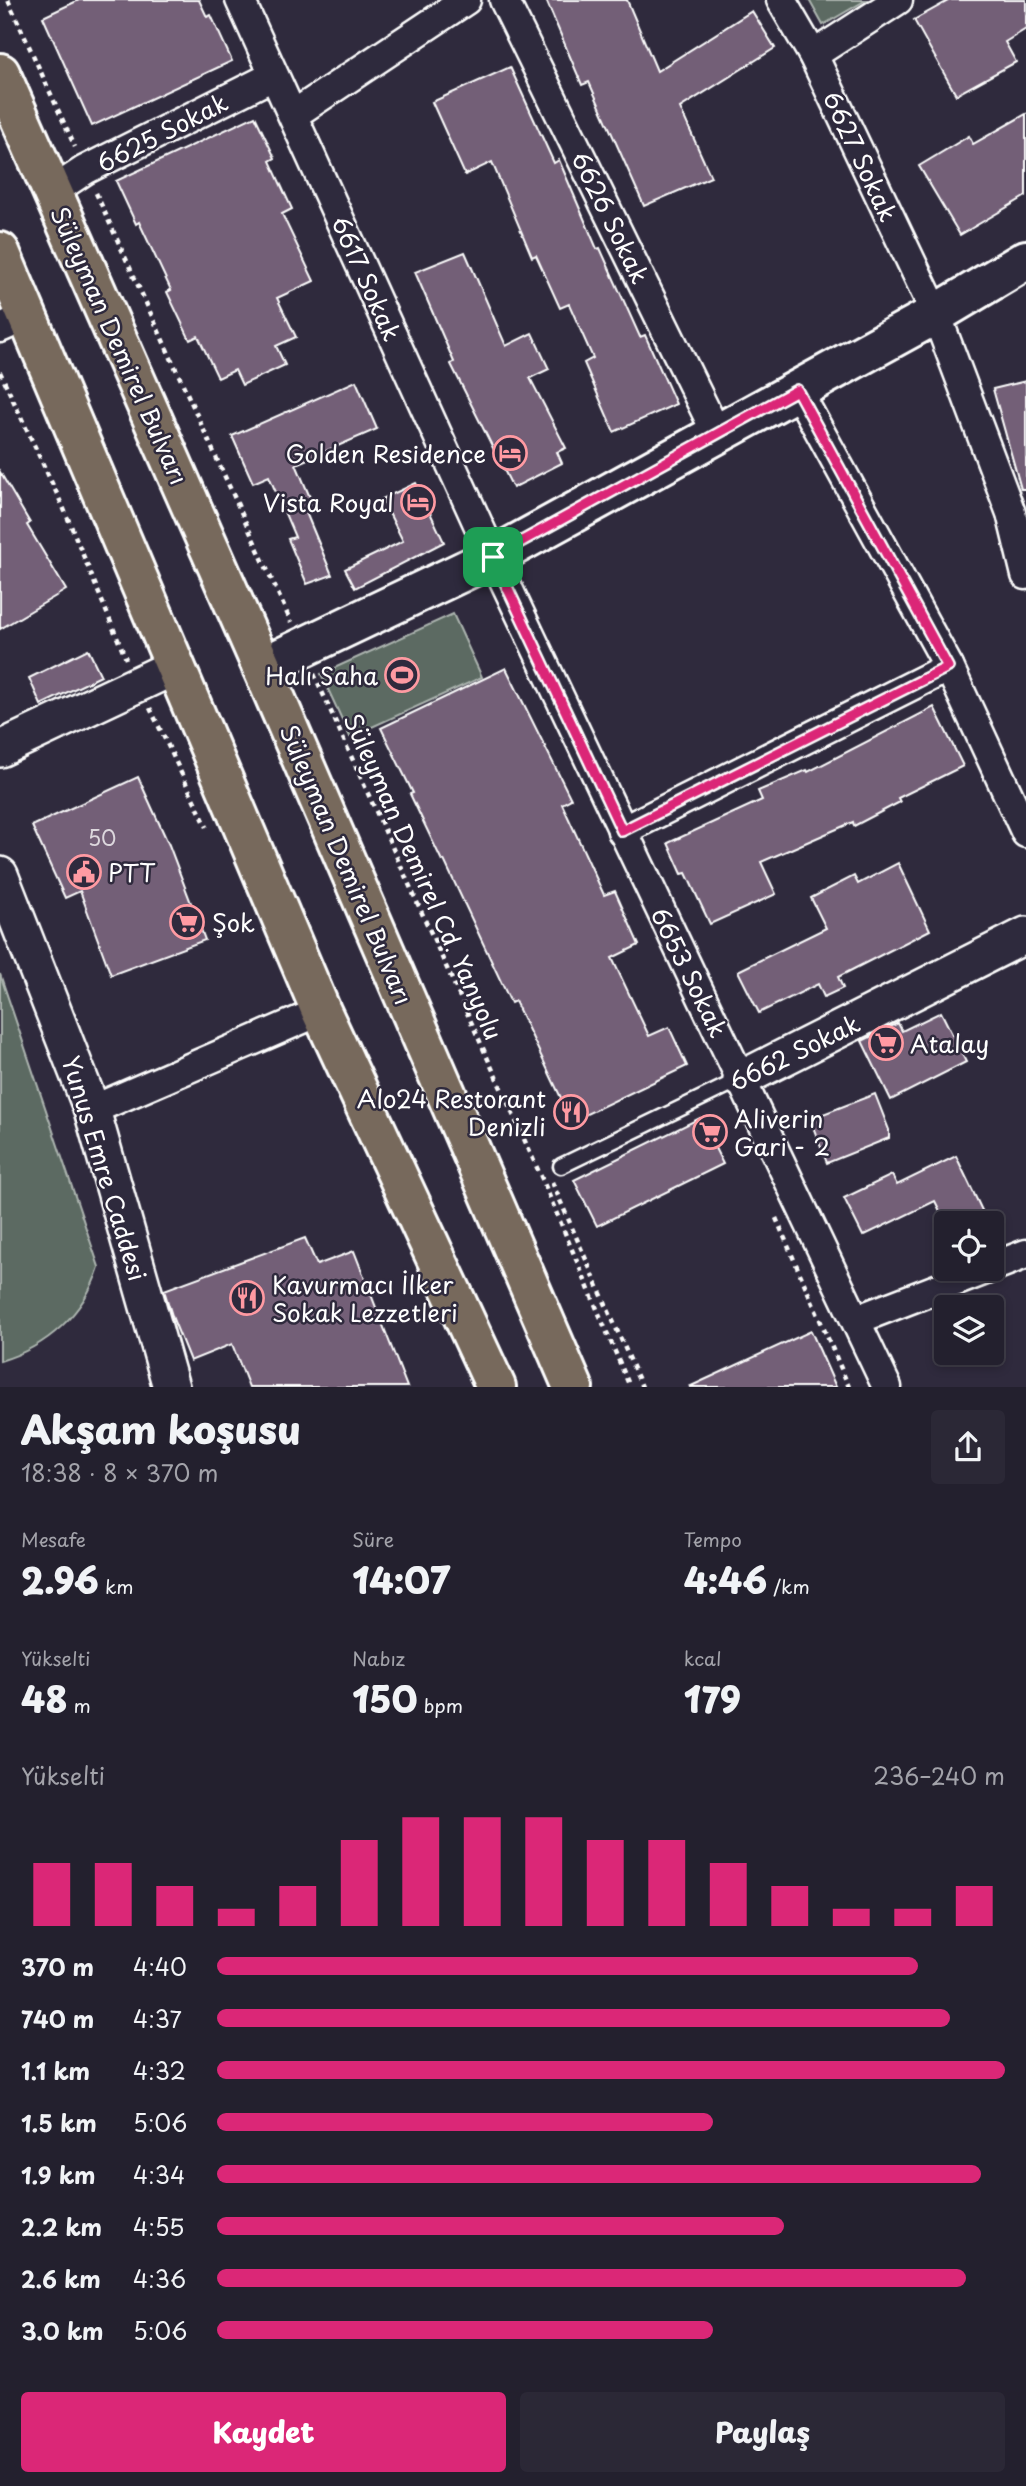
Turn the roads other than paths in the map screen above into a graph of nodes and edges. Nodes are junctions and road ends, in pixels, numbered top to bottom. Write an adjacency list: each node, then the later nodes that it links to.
1 (240, 0): 8 (street, 6617 Sokak)
2 (466, 0): 9 (street)
3 (504, 0): 16 (street, 6626 Sokak)
4 (781, 0): 6 (street, 6627 Sokak)
5 (898, 0): 6 (street)
6 (813, 55): 13 (street, 6627 Sokak)
7 (0, 73): 10 (main road, Süleyman Demirel Bulvarı)
8 (273, 76): 9 (street, 6617 Sokak); 10 (street, 6625 Sokak)
9 (293, 115): 18 (street, 6617 Sokak)
10 (52, 192): 21 (main road, Süleyman Demirel Bulvarı)
11 (0, 252): 14 (main road)
12 (1026, 260): 13 (main road)
13 (936, 314): 15 (main road); 17 (street, 6627 Sokak)
14 (14, 322): 20 (main road)
15 (797, 390): 16 (main road); 22 (street)
16 (717, 434): 18 (main road)
17 (1018, 511): 19 (street, 6627 Sokak)
18 (493, 557): 21 (main road); 24 (street, 6653 Sokak)
19 (1026, 575)
20 (174, 667): 23 (street); 28 (main road)
21 (262, 667): 40 (main road, Süleyman Demirel Bulvarı)
22 (948, 667): 24 (street); 25 (street)
23 (0, 749)
24 (622, 831): 29 (street, 6653 Sokak)
25 (1026, 833)
26 (0, 875): 30 (street, Yunus Emre Caddesi)
27 (1026, 935): 29 (street, 6662 Sokak)
28 (321, 1011): 30 (street); 36 (main road)
29 (741, 1079): 31 (lane, 6662 Sokak); 35 (street, 6653 Sokak)
30 (92, 1110): 37 (street, Yunus Emre Caddesi)
31 (561, 1166)
32 (1026, 1254): 33 (street)
33 (1004, 1263)
34 (956, 1281): 35 (street)
35 (856, 1320): 41 (street, 6653 Sokak)
36 (467, 1323): 38 (main road); 39 (main road)
37 (171, 1387)
38 (475, 1387)
39 (496, 1387)
40 (573, 1387)
41 (887, 1387)

